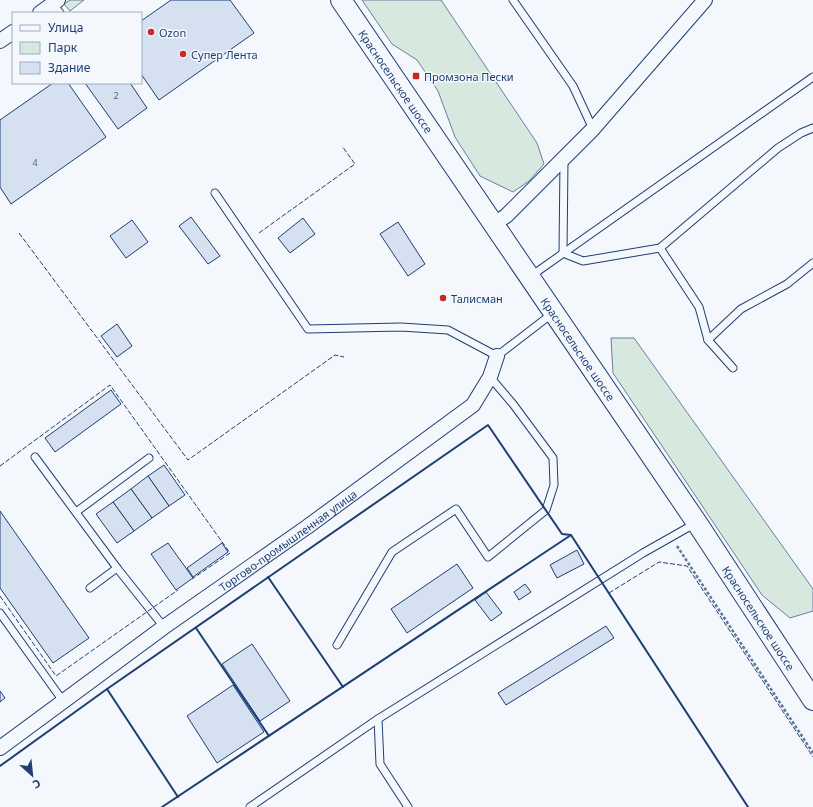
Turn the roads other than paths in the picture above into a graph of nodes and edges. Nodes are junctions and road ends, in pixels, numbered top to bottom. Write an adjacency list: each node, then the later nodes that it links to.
1 (341, 0): 13 (main road, Красносельское шоссе)
2 (513, 0): 10 (lane)
3 (705, 0): 10 (street)
4 (57, 6): 5 (street)
5 (42, 12)
6 (12, 33): 7 (street)
7 (0, 41)
8 (813, 77): 15 (lane)
9 (813, 128): 14 (lane)
10 (593, 129): 11 (street)
11 (564, 157): 13 (street); 15 (lane)
12 (215, 193): 20 (lane)
13 (494, 224): 17 (main road, Красносельское шоссе)
14 (660, 248): 15 (lane); 19 (lane)
15 (563, 253): 17 (lane)
16 (813, 263): 19 (lane)
17 (529, 277): 18 (main road, Красносельское шоссе)
18 (553, 313): 20 (lane); 26 (main road, Красносельское шоссе)
19 (708, 340): 21 (lane)
20 (497, 356): 22 (street, Торгово-промышленная улица)
21 (733, 368)
22 (490, 377): 30 (street, Торгово-промышленная улица); 31 (lane)
23 (35, 457): 25 (lane)
24 (149, 458): 25 (lane)
25 (76, 512): 27 (lane)
26 (697, 523): 32 (main road, Красносельское шоссе); 34 (lane)
27 (117, 568): 28 (lane); 30 (lane)
28 (90, 588)
29 (0, 613): 33 (lane)
30 (164, 627): 33 (street, Торгово-промышленная улица)
31 (337, 645)
32 (813, 700)
33 (62, 702): 35 (street, Торгово-промышленная улица)
34 (378, 719): 36 (lane); 37 (lane)
35 (0, 748)
36 (250, 807)
37 (408, 807)

